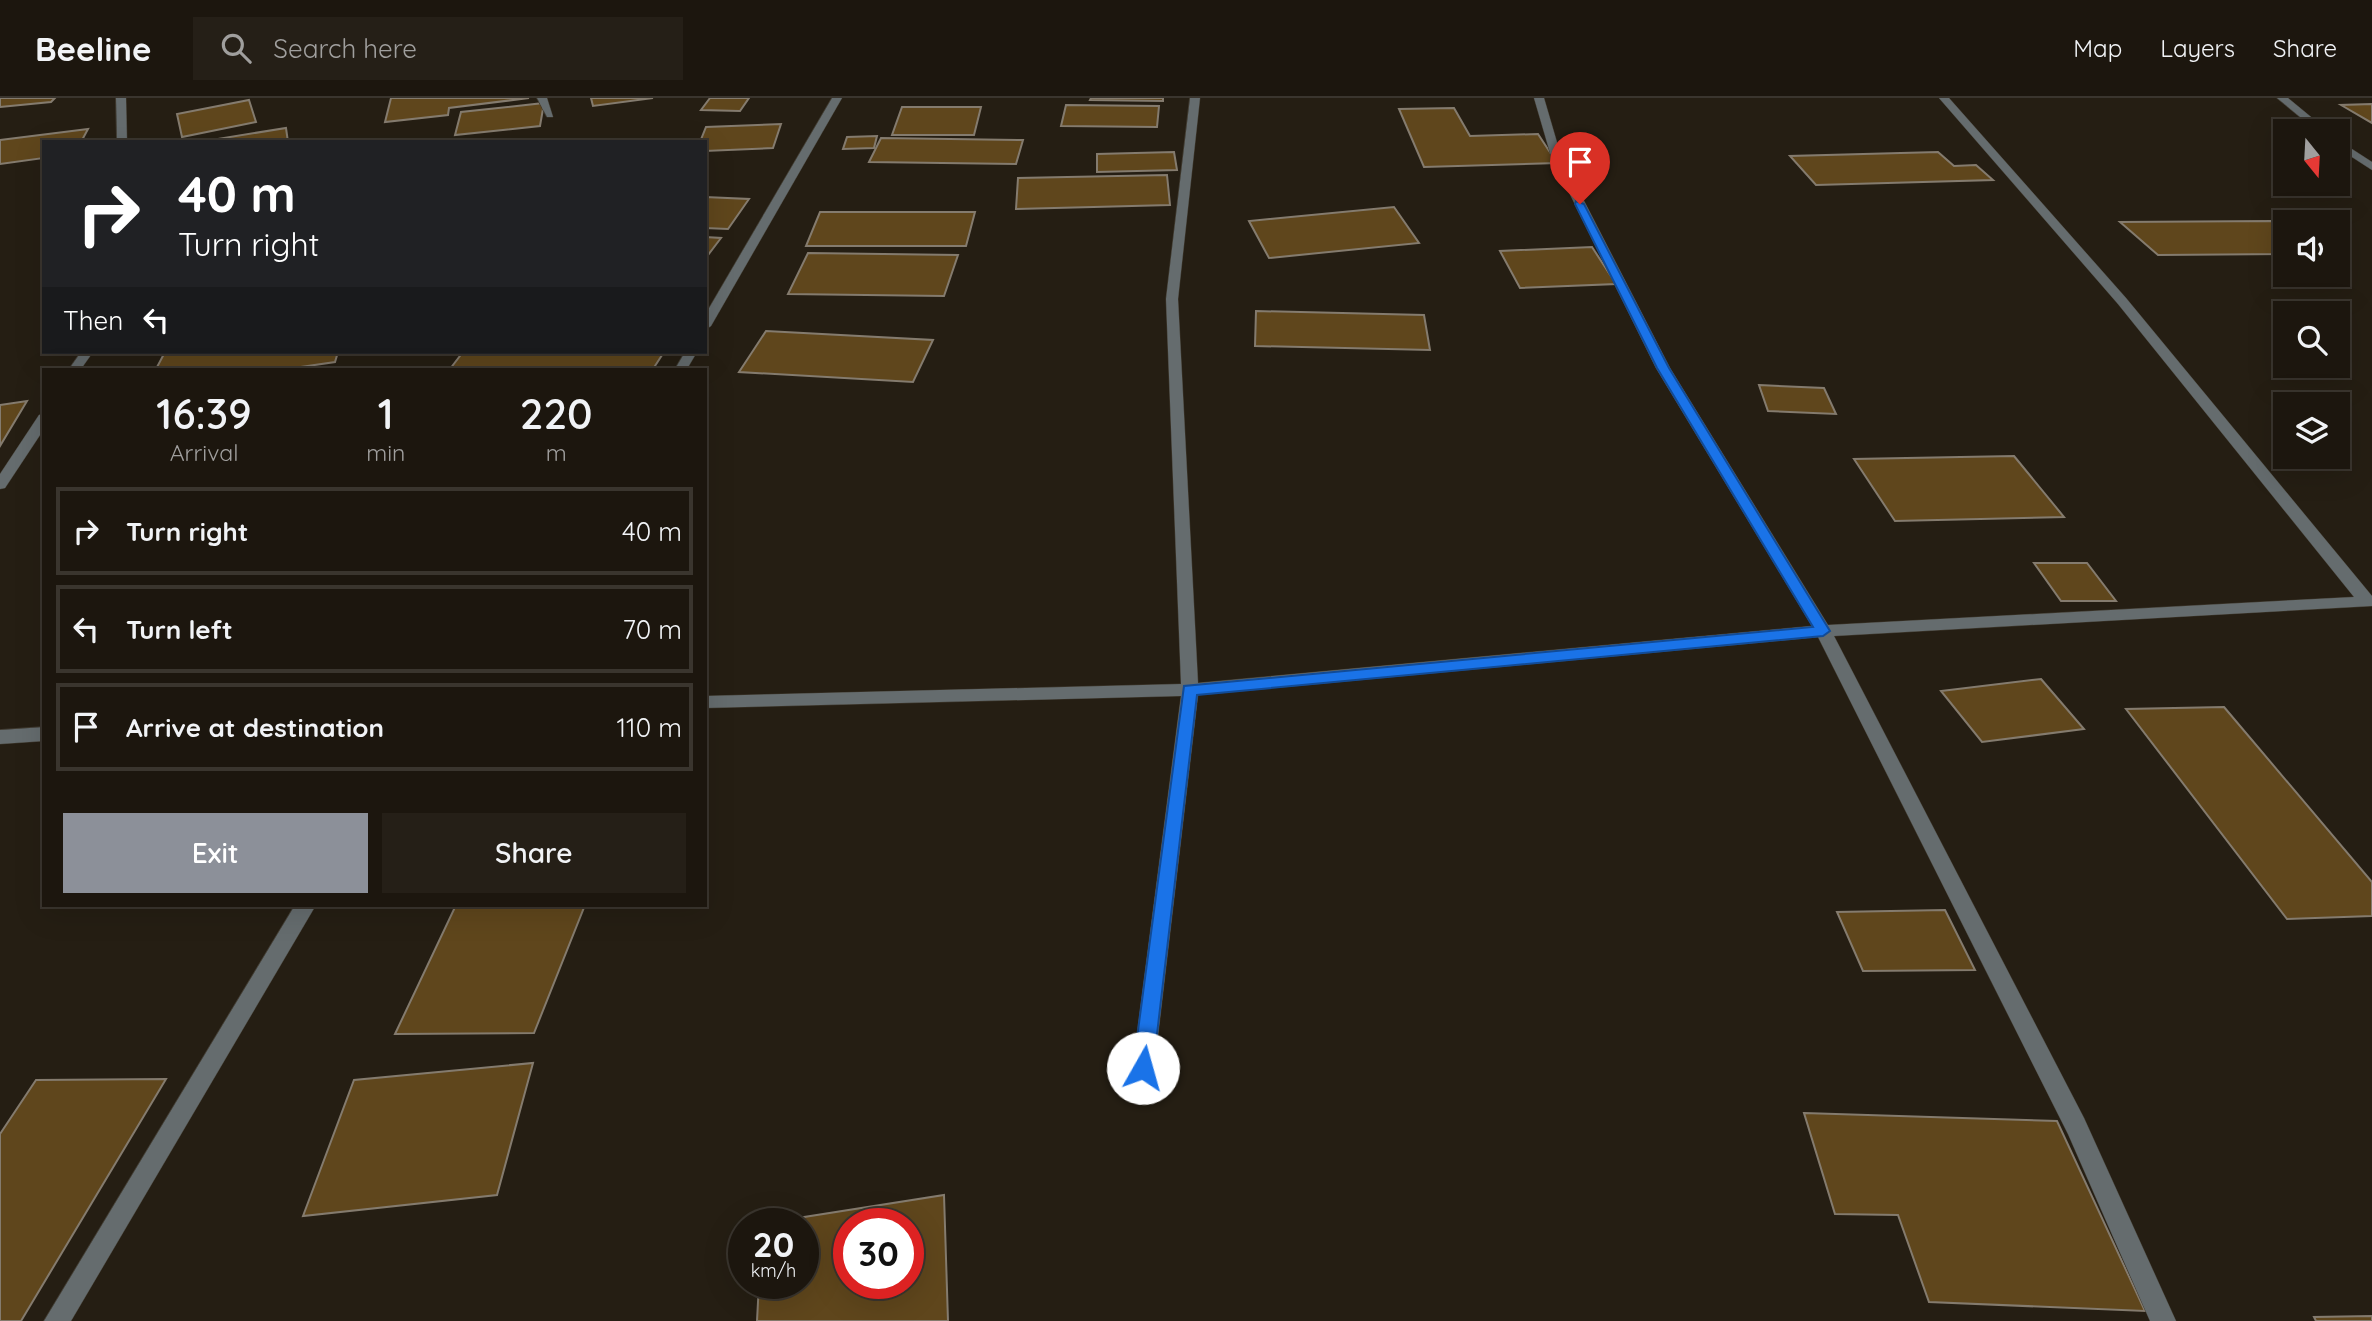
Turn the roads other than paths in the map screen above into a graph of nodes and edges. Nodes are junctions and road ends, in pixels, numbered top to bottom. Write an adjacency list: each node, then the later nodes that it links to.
1 (121, 98): 10 (street)
2 (542, 98): 8 (street)
3 (837, 98): 13 (street)
4 (1195, 98): 18 (street)
5 (1539, 98): 17 (street)
6 (1944, 98): 16 (street)
7 (2282, 98): 9 (street)
8 (550, 115)
9 (2308, 119)
10 (122, 140)
11 (2350, 151): 12 (street)
12 (2372, 167)
13 (707, 322)
14 (42, 421): 15 (street)
15 (0, 485)
16 (2368, 600): 17 (street)
17 (1823, 631): 18 (street); 25 (street)
18 (1190, 690): 19 (street); 23 (street)
19 (707, 702)
20 (42, 734): 21 (street)
21 (0, 737)
22 (305, 907): 24 (street)
23 (1140, 1095)
24 (57, 1321)
25 (2163, 1321)

